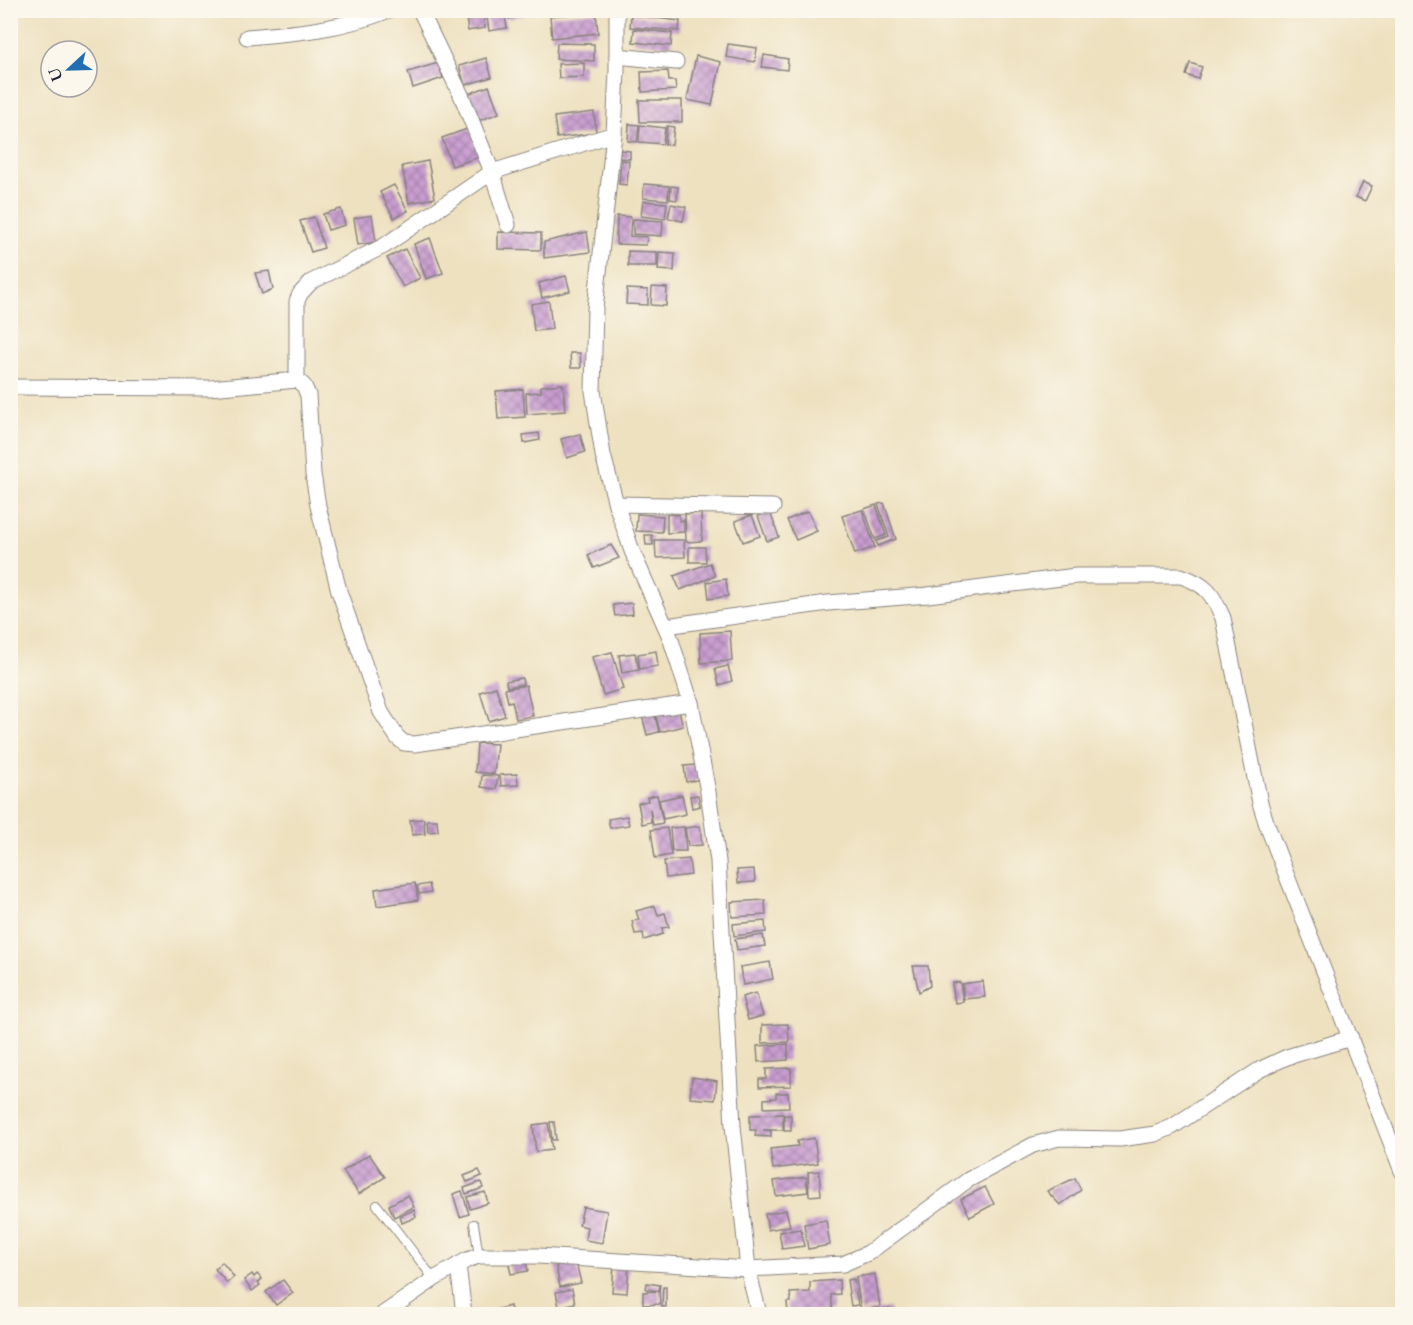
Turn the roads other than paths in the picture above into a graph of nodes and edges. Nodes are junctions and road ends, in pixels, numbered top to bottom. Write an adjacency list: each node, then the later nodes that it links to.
1 (389, 10): 4 (street)
2 (420, 10): 8 (street)
3 (617, 10): 5 (street)
4 (247, 37)
5 (617, 56): 6 (street); 7 (street)
6 (676, 62)
7 (614, 134): 8 (street); 12 (street)
8 (492, 172): 9 (street); 10 (street)
9 (508, 225)
10 (297, 380): 11 (street); 15 (street)
11 (10, 387)
12 (616, 504): 13 (street); 14 (street)
13 (773, 507)
14 (666, 626): 15 (street); 16 (street)
15 (691, 703): 22 (street)
16 (1351, 1038): 17 (street); 22 (street)
17 (1402, 1171)
18 (376, 1205): 23 (lane)
19 (474, 1224): 20 (lane)
20 (478, 1256): 21 (street); 22 (street)
21 (458, 1265): 23 (street); 25 (street)
22 (748, 1269): 26 (street)
23 (434, 1279): 24 (street)
24 (383, 1314)
25 (464, 1314)
26 (759, 1314)

